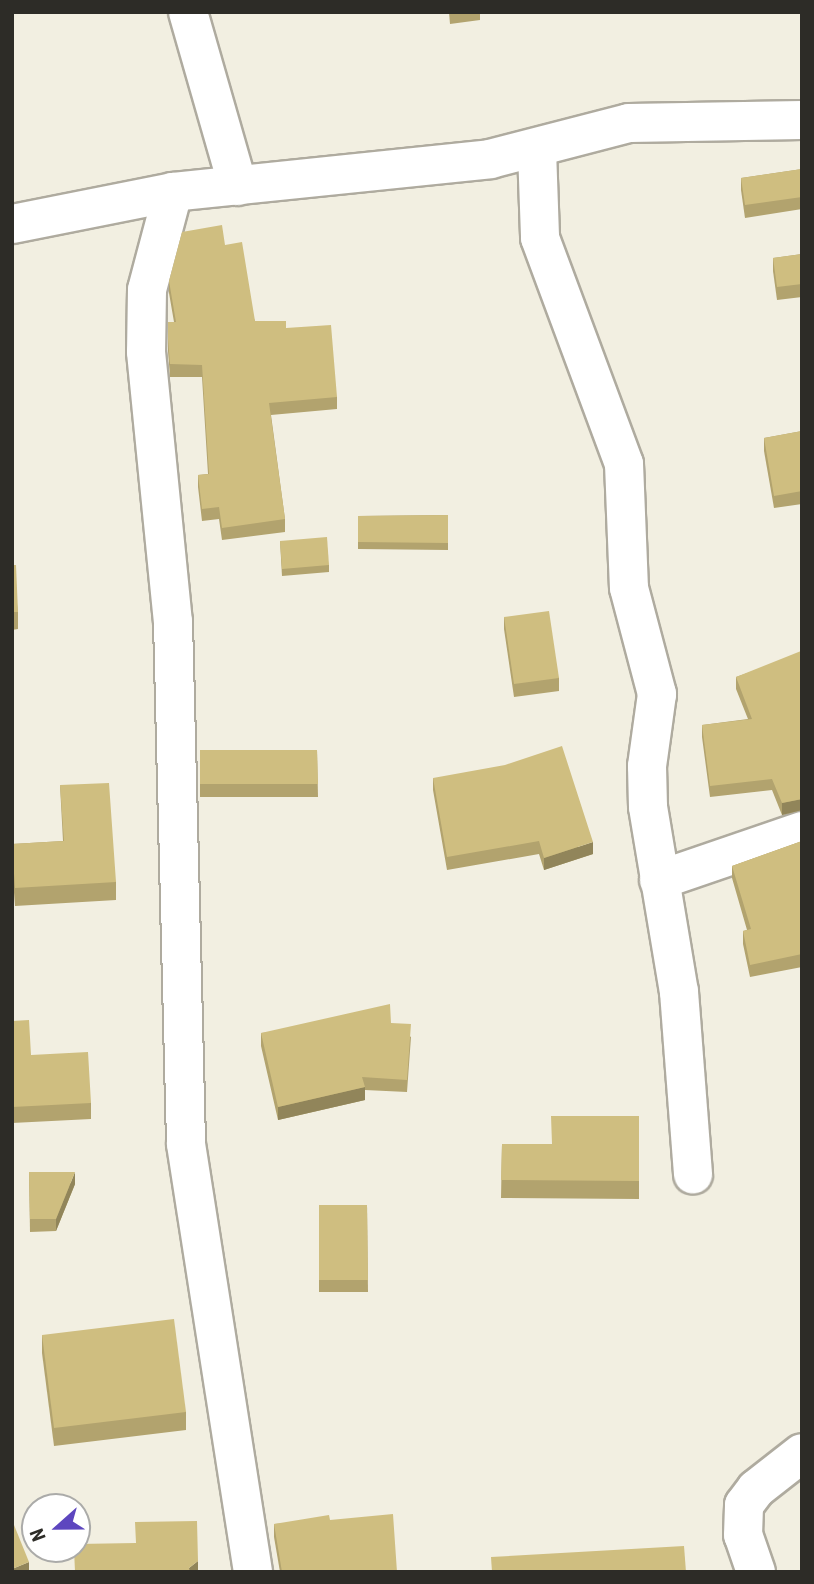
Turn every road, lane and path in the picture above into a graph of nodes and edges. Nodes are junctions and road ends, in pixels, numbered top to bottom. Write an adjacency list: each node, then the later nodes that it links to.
1 (188, 12): 4 (street)
2 (802, 120): 3 (street)
3 (537, 150): 4 (street); 8 (street)
4 (238, 186): 5 (street)
5 (173, 192): 6 (street); 11 (street)
6 (12, 225)
7 (802, 831): 8 (street)
8 (659, 880): 9 (street)
9 (693, 1174)
10 (802, 1453): 12 (street)
11 (253, 1572)
12 (756, 1572)

